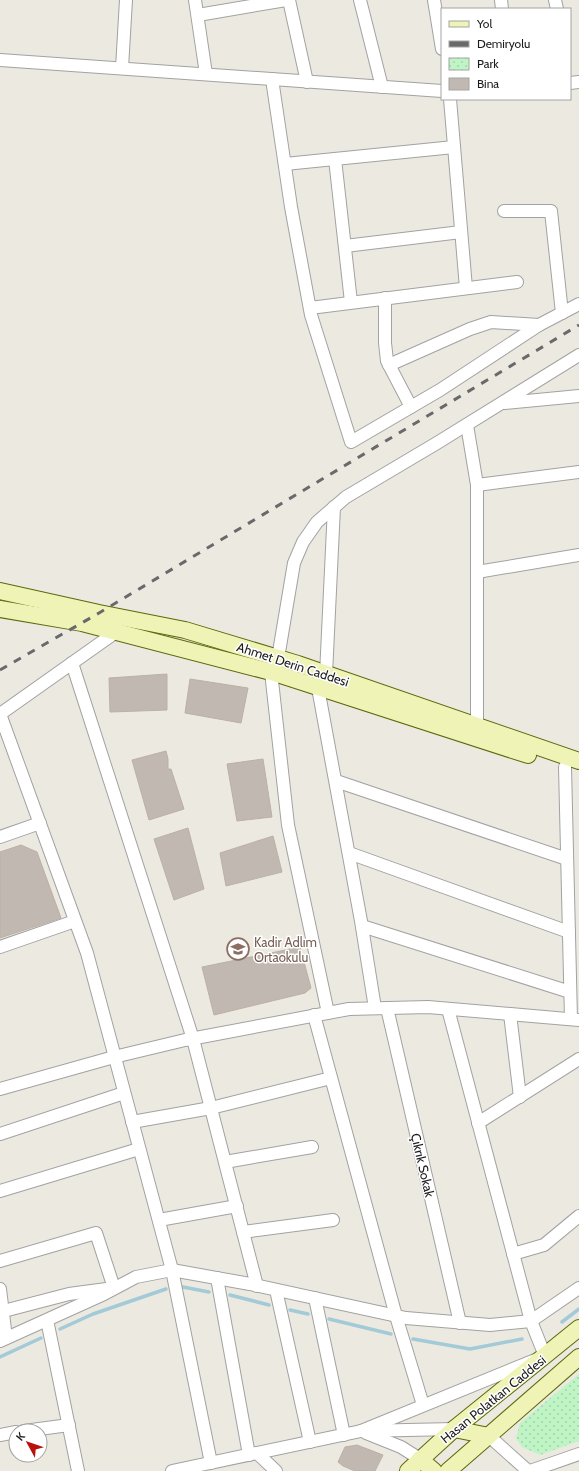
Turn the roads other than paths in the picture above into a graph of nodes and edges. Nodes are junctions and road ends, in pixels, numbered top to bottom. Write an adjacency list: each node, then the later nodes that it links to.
1 (126, 0): 11 (street)
2 (196, 0): 8 (street)
3 (286, 0): 7 (street)
4 (289, 0): 14 (street)
5 (360, 0): 15 (street)
6 (434, 0): 9 (street)
7 (237, 4): 8 (street)
8 (198, 15): 12 (street)
9 (441, 43)
10 (0, 60): 11 (street)
11 (122, 68): 12 (street)
12 (206, 74): 13 (street)
13 (272, 79): 14 (street); 20 (street)
14 (307, 82): 15 (street)
15 (382, 87): 16 (street)
16 (441, 91)
17 (450, 100): 18 (street)
18 (454, 147): 19 (street); 22 (street)
19 (335, 159): 20 (street); 23 (street)
20 (285, 164): 29 (street)
21 (504, 211): 30 (street)
22 (461, 232): 23 (street); 25 (street)
23 (345, 246): 27 (street)
24 (516, 282): 25 (street)
25 (466, 288): 26 (street)
26 (385, 298): 27 (street); 33 (street)
27 (351, 302): 29 (street)
28 (579, 304): 30 (street)
29 (310, 308): 36 (street)
30 (562, 313): 31 (street)
31 (539, 325): 33 (street); 36 (street)
32 (579, 355): 35 (street)
33 (389, 365): 36 (street)
34 (579, 396): 35 (street)
35 (502, 403): 37 (street)
36 (411, 407)
37 (467, 425): 39 (street); 40 (street)
38 (579, 472): 39 (street)
39 (477, 485): 42 (street)
40 (334, 507): 47 (street); 48 (street, Çıkrık Sokak)
41 (579, 555): 42 (street)
42 (477, 572): 50 (street)
43 (0, 591): 47 (main road, Ahmet Derin Caddesi)
44 (0, 609): 45 (main road, Ahmet Derin Caddesi)
45 (116, 632): 46 (street); 47 (main road, Ahmet Derin Caddesi)
46 (72, 663): 49 (street); 68 (street)
47 (274, 665): 48 (main road, Ahmet Derin Caddesi); 64 (street)
48 (322, 681): 50 (main road, Ahmet Derin Caddesi); 51 (main road, Ahmet Derin Caddesi); 52 (street, Çıkrık Sokak)
49 (0, 714): 53 (street)
50 (477, 726): 51 (main road, Ahmet Derin Caddesi)
51 (574, 767): 56 (street)
52 (336, 781): 55 (street, Çıkrık Sokak); 56 (street)
53 (40, 823): 54 (street); 57 (street)
54 (0, 837)
55 (349, 853): 58 (street, Çıkrık Sokak); 59 (street)
56 (567, 859): 59 (street)
57 (75, 921): 60 (street); 69 (street)
58 (362, 926): 61 (street); 62 (street, Çıkrık Sokak)
59 (569, 932): 61 (street)
60 (0, 947)
61 (570, 992): 67 (street)
62 (381, 1008): 63 (street); 64 (street); 102 (street, Çıkrık Sokak)
63 (448, 1009): 65 (street); 77 (street)
64 (328, 1013): 66 (street)
65 (510, 1014): 67 (street); 74 (street)
66 (314, 1015): 68 (street); 71 (street)
67 (575, 1019)
68 (193, 1039): 69 (street); 75 (street)
69 (114, 1057): 72 (street); 73 (street)
70 (579, 1059): 74 (street)
71 (331, 1078): 75 (street); 99 (street)
72 (0, 1089)
73 (124, 1093): 76 (street); 78 (street)
74 (520, 1097): 77 (street)
75 (211, 1108): 76 (street); 81 (street)
76 (132, 1122): 80 (street)
77 (478, 1123): 88 (street)
78 (0, 1134)
79 (312, 1147): 81 (street)
80 (139, 1149): 82 (street); 85 (street)
81 (225, 1162): 83 (street)
82 (0, 1191)
83 (237, 1206): 85 (street); 87 (street)
84 (579, 1216): 88 (street)
85 (159, 1220): 90 (street)
86 (333, 1220): 87 (street)
87 (243, 1232): 92 (street)
88 (513, 1254): 101 (street)
89 (0, 1261): 93 (street)
90 (172, 1270): 91 (street); 93 (street); 118 (street)
91 (217, 1278): 92 (street); 115 (street)
92 (257, 1286): 96 (street)
93 (114, 1288): 98 (street); 100 (street)
94 (579, 1288): 101 (street)
95 (0, 1289): 98 (street)
96 (276, 1290): 97 (street); 114 (street)
97 (315, 1298): 99 (street); 112 (street)
98 (1, 1312): 104 (street)
99 (396, 1316): 102 (street); 107 (street)
100 (47, 1320): 104 (street); 108 (street)
101 (530, 1321): 102 (street); 105 (street)
102 (460, 1323)
103 (579, 1328): 105 (main road, Hasan Polatkan Caddesi)
104 (3, 1340)
105 (545, 1356): 107 (street); 110 (main road, Hasan Polatkan Caddesi)
106 (579, 1357): 113 (main road, Hasan Polatkan Caddesi)
107 (423, 1405): 111 (street)
108 (69, 1424): 109 (street); 119 (street)
109 (48, 1427)
110 (454, 1428): 111 (street); 113 (main road); 117 (main road, Hasan Polatkan Caddesi)
111 (361, 1432): 112 (street); 117 (street)
112 (344, 1435): 114 (street)
113 (489, 1436): 124 (main road, Hasan Polatkan Caddesi); 125 (street)
114 (310, 1442): 115 (street)
115 (253, 1454): 118 (street); 121 (street)
116 (579, 1454): 125 (street)
117 (420, 1459): 122 (main road, Hasan Polatkan Caddesi); 123 (main road)
118 (208, 1466): 120 (street)
119 (78, 1471)
120 (172, 1471)
121 (276, 1471)
122 (408, 1471)
123 (434, 1471)
124 (448, 1471)
125 (529, 1471)

